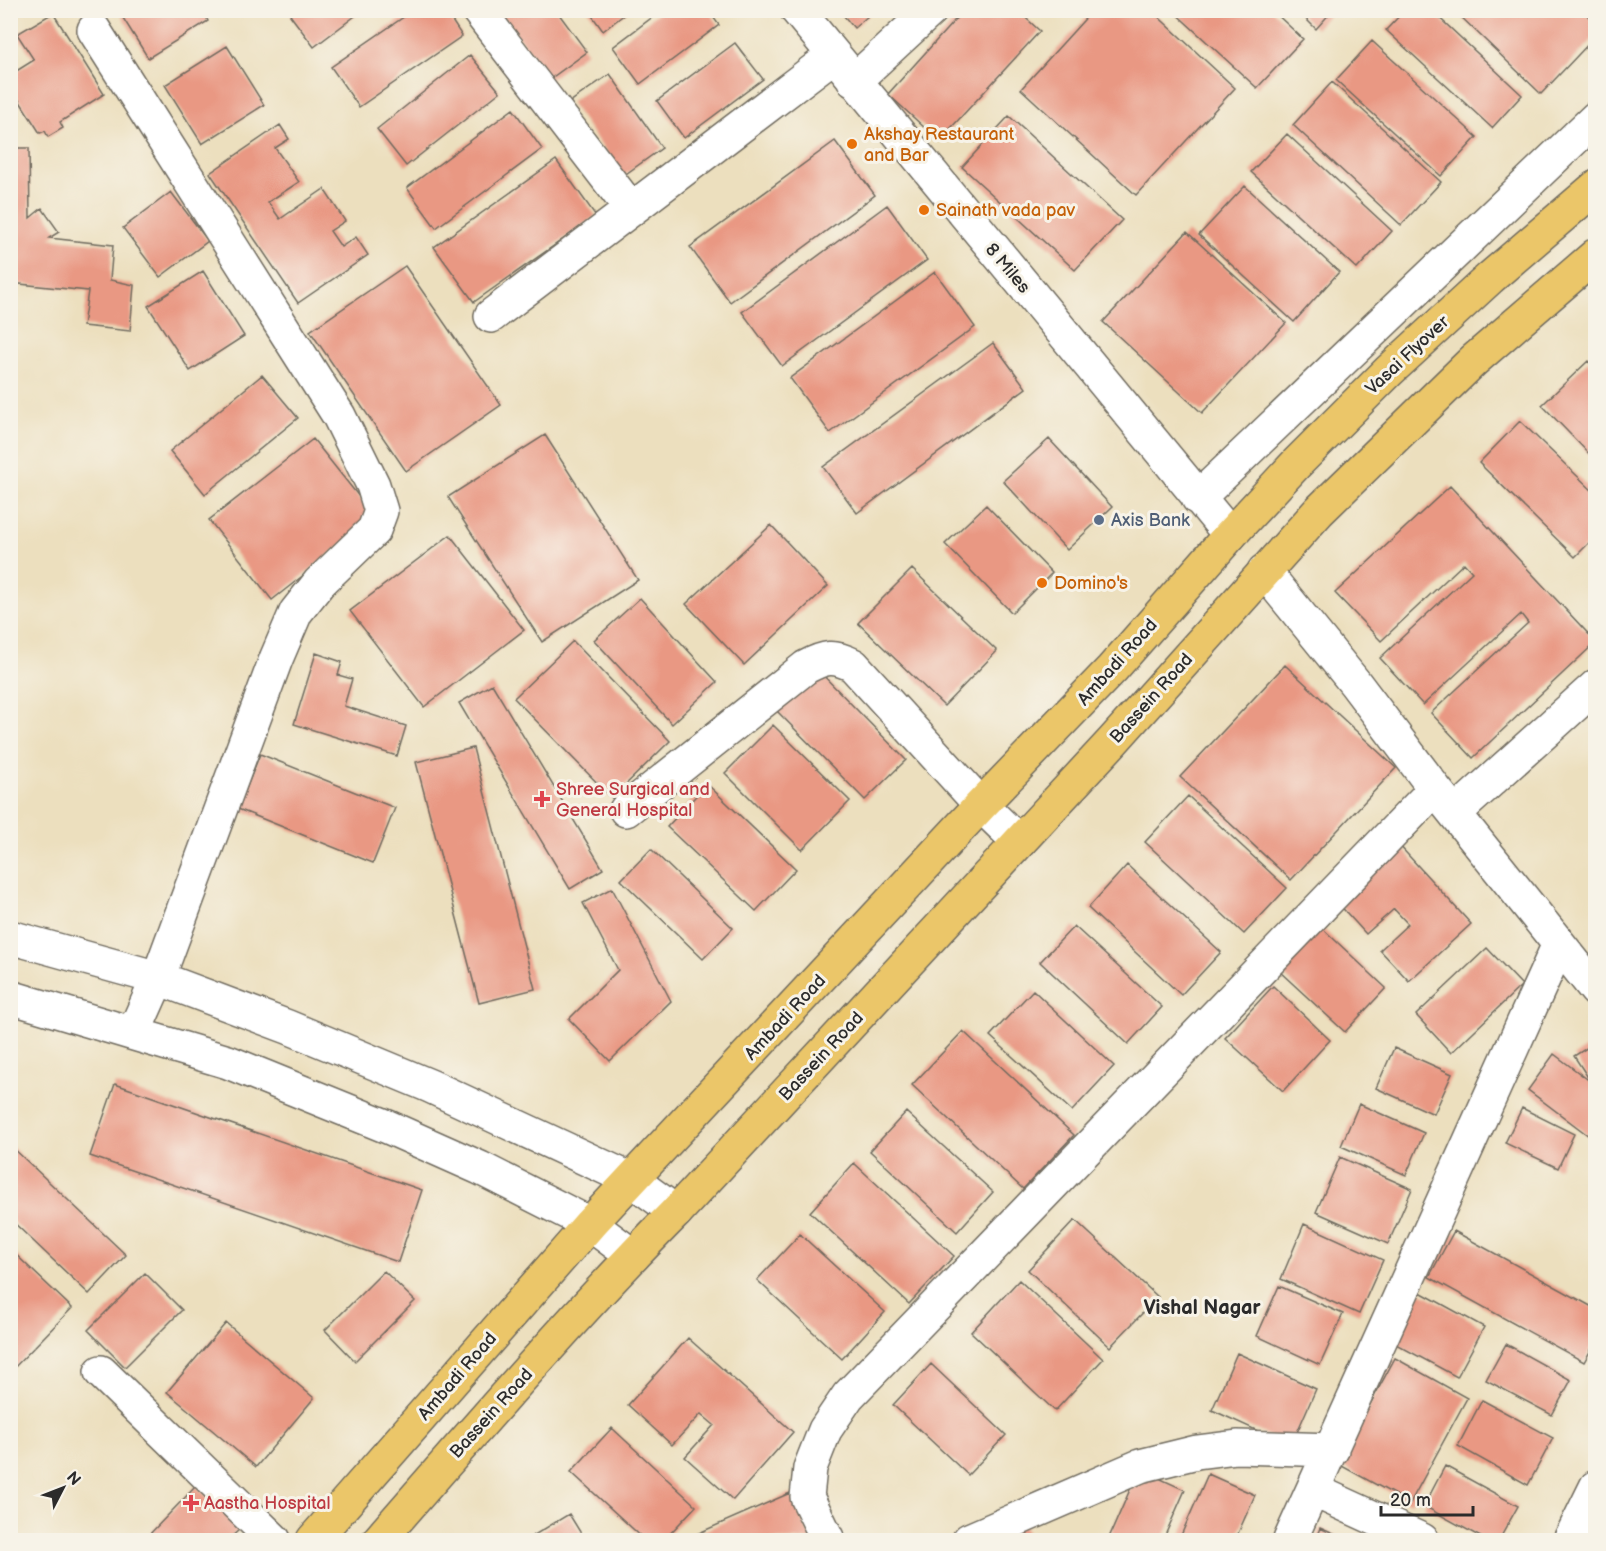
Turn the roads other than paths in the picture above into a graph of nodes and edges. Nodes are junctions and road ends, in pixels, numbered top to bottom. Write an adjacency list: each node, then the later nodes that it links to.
1 (478, 10): 9 (street)
2 (797, 10): 5 (street, 8 Miles)
3 (932, 10): 6 (street)
4 (94, 30): 22 (street)
5 (833, 56): 6 (street, 8 Miles); 9 (street)
6 (854, 81): 12 (street, 8 Miles)
7 (1596, 118): 12 (street)
8 (1596, 188): 13 (main road, Vasai Flyover)
9 (631, 209): 11 (street)
10 (1596, 255): 14 (main road)
11 (491, 316)
12 (1198, 498): 13 (street)
13 (1230, 535): 14 (main road); 17 (main road, Ambadi Road)
14 (1264, 572): 16 (street); 19 (main road, Bassein Road)
15 (1596, 686): 16 (street)
16 (1445, 801): 21 (street); 37 (street)
17 (981, 805): 18 (street); 19 (street); 26 (main road, Ambadi Road)
18 (626, 810)
19 (1019, 842): 27 (main road, Bassein Road)
20 (10, 938): 22 (street)
21 (1559, 944): 23 (street); 31 (street)
22 (158, 978): 25 (street); 26 (street)
23 (1596, 990)
24 (10, 997): 25 (street)
25 (134, 1032): 28 (street)
26 (632, 1180): 27 (street); 28 (main road, Ambadi Road)
27 (676, 1212): 29 (main road, Bassein Road)
28 (590, 1224): 29 (street); 35 (main road, Ambadi Road)
29 (633, 1256): 36 (main road, Bassein Road)
30 (101, 1372): 34 (street)
31 (1332, 1450): 33 (street); 38 (street)
32 (1596, 1487): 41 (street)
33 (1313, 1490): 39 (street); 40 (street)
34 (274, 1540)
35 (313, 1540)
36 (379, 1540)
37 (828, 1540)
38 (969, 1540)
39 (1290, 1540)
40 (1422, 1540)
41 (1570, 1540)

